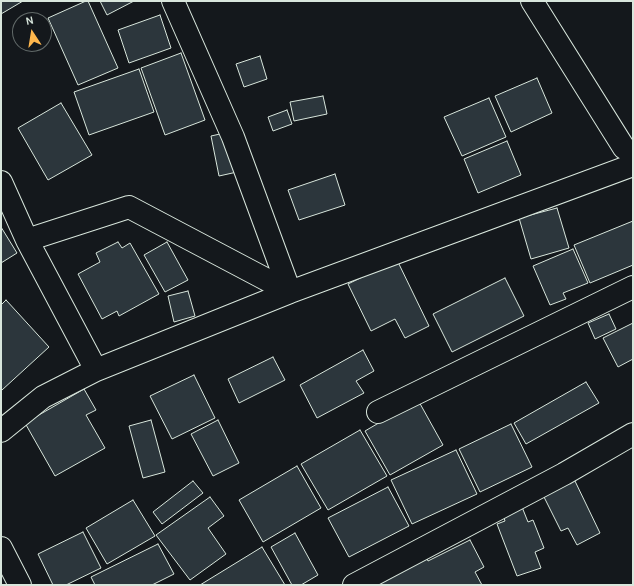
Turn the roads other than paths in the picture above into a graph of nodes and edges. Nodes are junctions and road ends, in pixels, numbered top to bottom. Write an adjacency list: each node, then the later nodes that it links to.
1 (173, 1): 8 (street)
2 (532, 1): 3 (street)
3 (633, 152)
4 (633, 165): 8 (street)
5 (1, 182): 6 (street)
6 (27, 240): 8 (street); 9 (street)
7 (633, 287): 10 (street)
8 (290, 292): 9 (street)
9 (96, 370): 11 (street)
10 (378, 412)
11 (1, 431)
12 (633, 434): 15 (street)
13 (1, 548): 14 (street)
14 (20, 585)
15 (354, 585)

